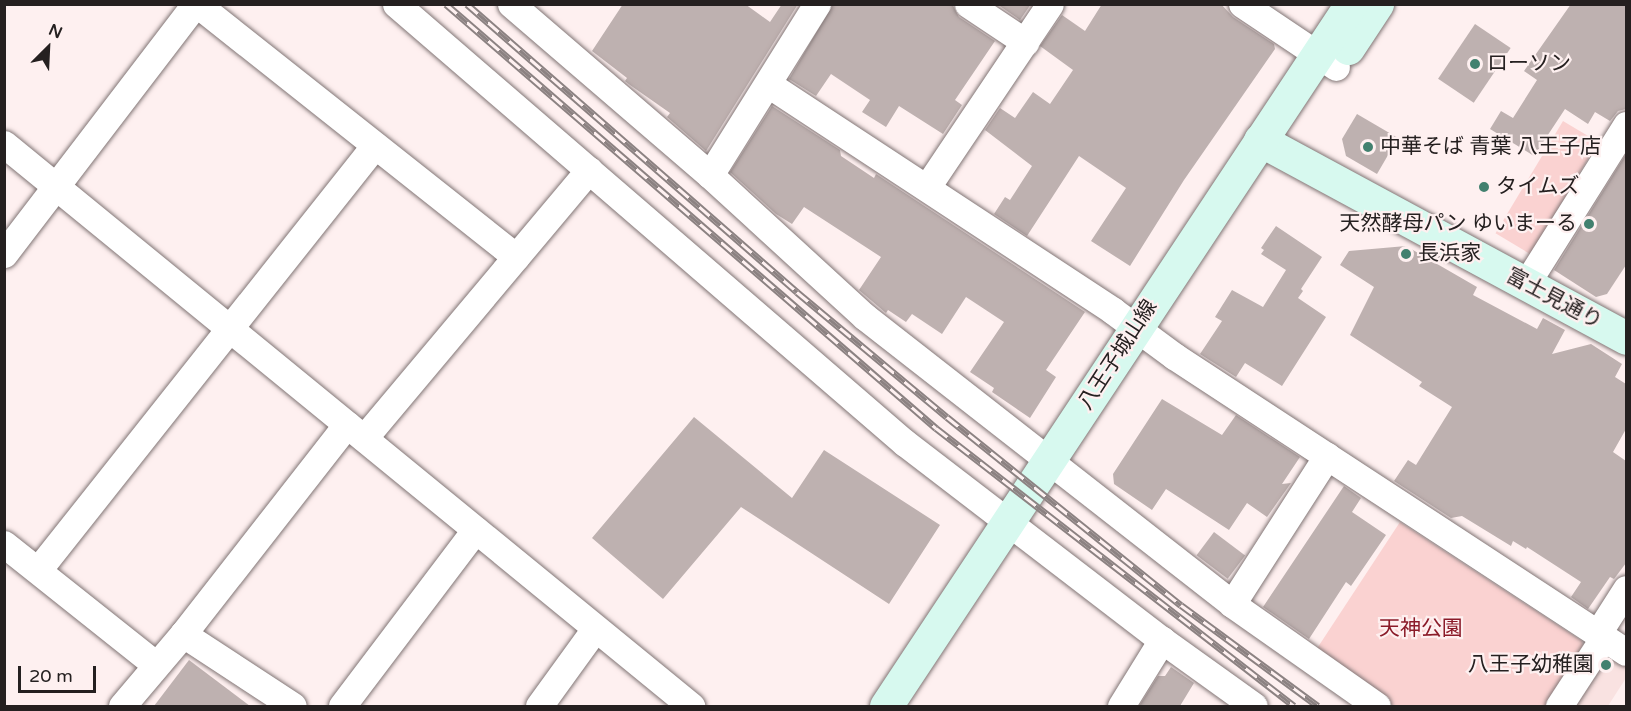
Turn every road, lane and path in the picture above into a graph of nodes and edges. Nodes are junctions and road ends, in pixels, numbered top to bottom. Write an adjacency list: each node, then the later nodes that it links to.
1 (196, 4): 15 (street); 19 (street)
2 (396, 4): 17 (street)
3 (511, 4): 18 (street)
4 (818, 4): 12 (street)
5 (968, 4): 10 (street)
6 (1050, 4): 10 (street)
7 (1242, 4): 11 (street)
8 (1351, 4): 11 (main road, 八王子城山線)
9 (1377, 4): 11 (main road, 八王子城山線)
10 (1025, 42): 20 (street)
11 (1327, 61): 16 (main road, 八王子城山線)
12 (768, 84): 18 (street); 20 (street)
13 (1626, 126): 23 (street)
14 (4, 144): 19 (street)
15 (375, 145): 22 (street); 24 (street)
16 (1270, 145): 23 (main road, 富士見通り); 25 (main road, 八王子城山線)
17 (589, 170): 22 (street); 30 (street)
18 (711, 175): 29 (street)
19 (57, 187): 21 (street); 24 (street)
20 (927, 187): 25 (street)
21 (4, 254)
22 (516, 257): 27 (street)
23 (1526, 284): 26 (main road, 富士見通り)
24 (230, 328): 27 (street); 33 (street)
25 (1144, 335): 28 (street); 29 (main road, 八王子城山線)
26 (1626, 338)
27 (355, 431): 31 (street); 37 (street)
28 (1327, 456): 35 (street); 38 (street)
29 (1057, 468): 30 (main road, 八王子城山線); 35 (street)
30 (1018, 529): 39 (street); 47 (main road, 八王子城山線); 48 (main road, 八王子城山線)
31 (474, 530): 36 (street); 44 (street)
32 (4, 544): 33 (street)
33 (38, 570): 41 (street)
34 (1626, 589): 38 (street)
35 (1232, 604): 51 (street)
36 (594, 630): 45 (street); 46 (street)
37 (183, 634): 41 (street); 43 (street)
38 (1601, 635): 40 (street); 52 (street)
39 (1162, 640): 49 (street); 50 (street)
40 (1626, 652)
41 (155, 664): 42 (street)
42 (122, 706)
43 (293, 706)
44 (342, 706)
45 (539, 706)
46 (691, 706)
47 (886, 706)
48 (912, 706)
49 (1121, 706)
50 (1254, 706)
51 (1377, 706)
52 (1559, 706)

